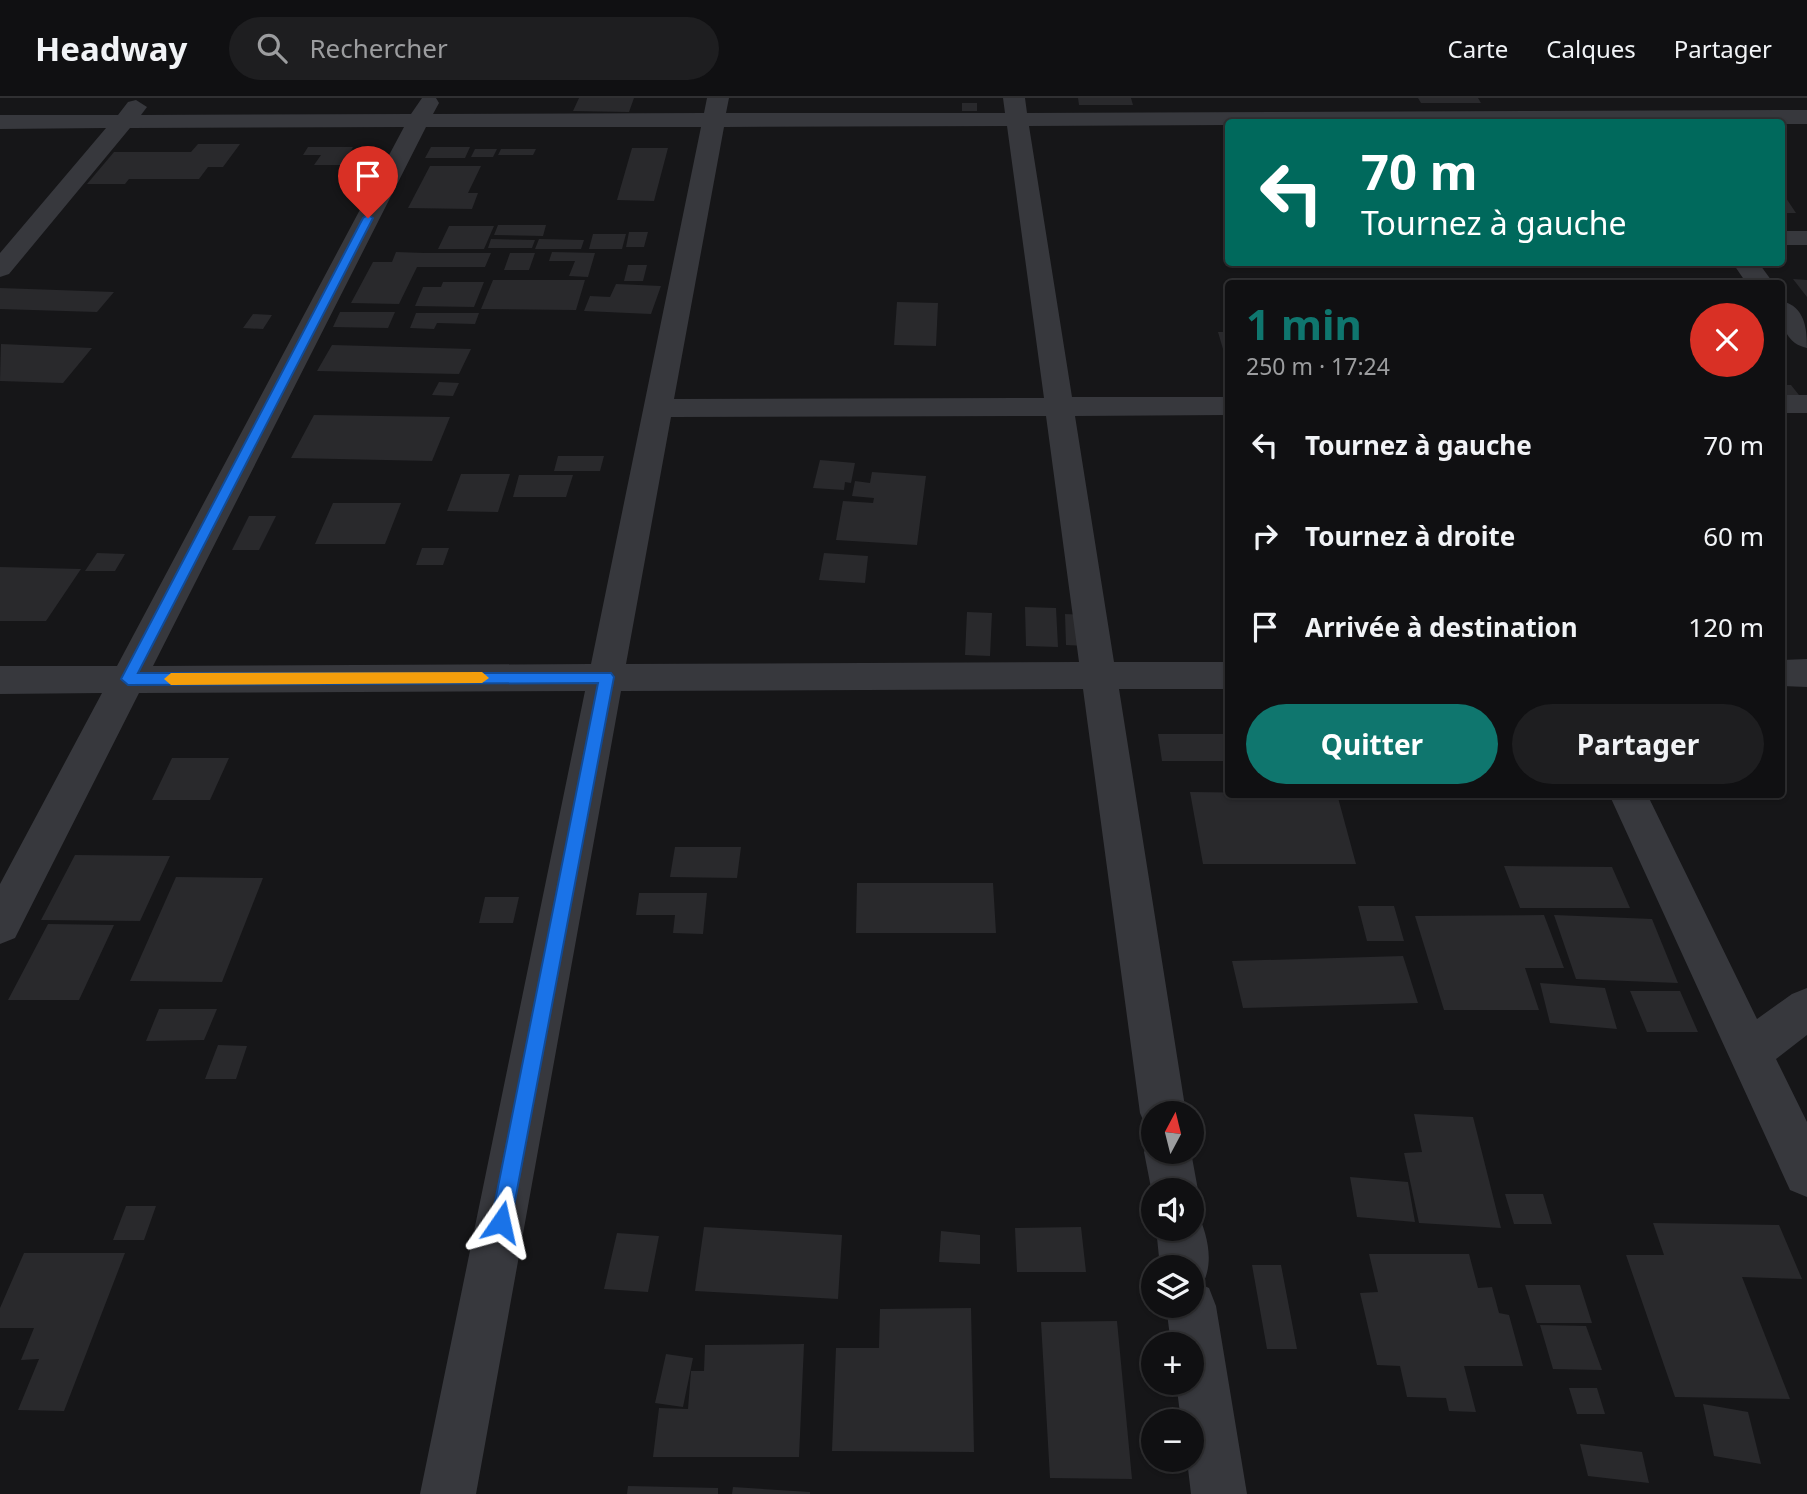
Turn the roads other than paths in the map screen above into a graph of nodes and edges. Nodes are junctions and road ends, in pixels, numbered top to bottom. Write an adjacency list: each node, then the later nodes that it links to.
1 (144, 98): 10 (street)
2 (1609, 98): 8 (street)
3 (425, 109): 4 (street); 10 (street); 29 (street)
4 (716, 109): 5 (street); 23 (street)
5 (1016, 109): 7 (street); 22 (street)
6 (1807, 117): 9 (street)
7 (1572, 119)
8 (1627, 119)
9 (1688, 119)
10 (125, 121): 11 (street); 15 (street)
11 (0, 122)
12 (1785, 238): 13 (street)
13 (1807, 238)
14 (1747, 266): 16 (street)
15 (0, 269)
16 (1758, 280)
17 (1785, 313): 18 (street)
18 (1807, 340)
19 (1785, 404): 20 (street)
20 (1807, 404)
21 (1225, 406): 22 (street)
22 (1059, 407): 23 (street); 26 (street)
23 (659, 408): 28 (street)
24 (1785, 673): 25 (street)
25 (1807, 673)
26 (1098, 675): 27 (street); 28 (street); 35 (street)
27 (1225, 675)
28 (606, 677): 29 (street); 38 (street)
29 (128, 679): 30 (street); 32 (street)
30 (0, 680)
31 (1630, 798): 34 (street)
32 (0, 925)
33 (1807, 1009): 34 (street)
34 (1749, 1052): 36 (street)
35 (1161, 1101)
36 (1807, 1173)
37 (1193, 1318): 39 (street)
38 (448, 1494)
39 (1219, 1494)

